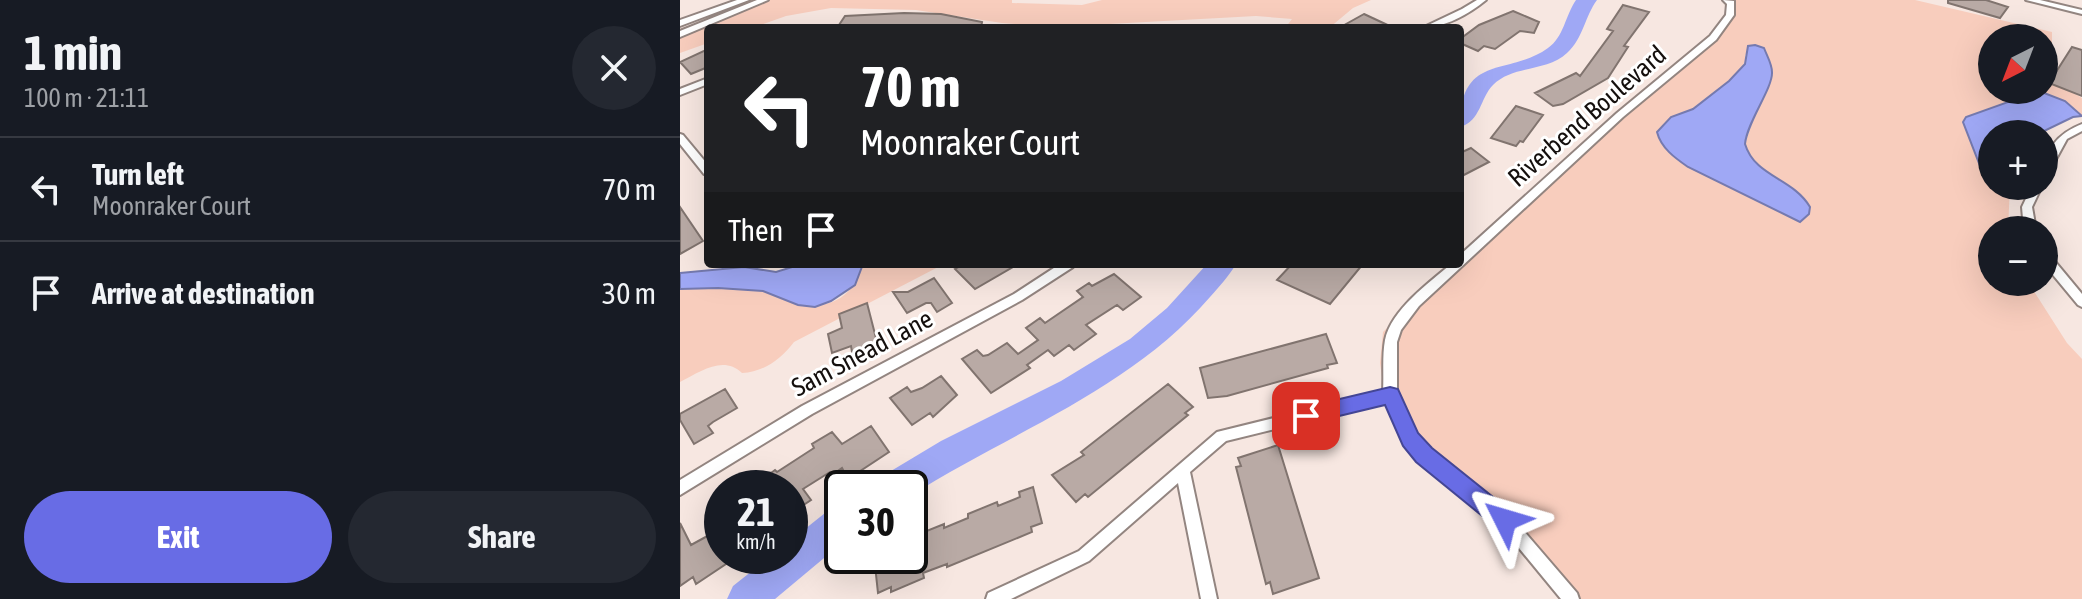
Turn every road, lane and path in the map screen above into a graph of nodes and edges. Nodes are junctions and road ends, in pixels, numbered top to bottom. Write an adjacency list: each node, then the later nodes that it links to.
1 (745, 0): 7 (street)
2 (764, 0): 9 (street)
3 (1482, 0): 10 (street)
4 (1727, 0): 18 (street, Riverbend Boulevard)
5 (2030, 0): 6 (street)
6 (2082, 12)
7 (680, 23)
8 (704, 24): 11 (street)
9 (705, 24)
10 (1435, 24)
11 (680, 34)
12 (704, 83): 13 (street)
13 (680, 92)
14 (2082, 127): 16 (street)
15 (680, 137): 17 (street)
16 (2058, 146)
17 (704, 167)
18 (1464, 258)
19 (1063, 268): 25 (street, Sam Snead Lane)
20 (1454, 268): 23 (street, Riverbend Boulevard)
21 (2058, 273): 22 (street)
22 (2082, 302)
23 (1390, 395): 24 (street); 28 (street, Riverbend Boulevard)
24 (1183, 471): 26 (street); 27 (street)
25 (680, 488)
26 (994, 599)
27 (1209, 599)
28 (1571, 599)

